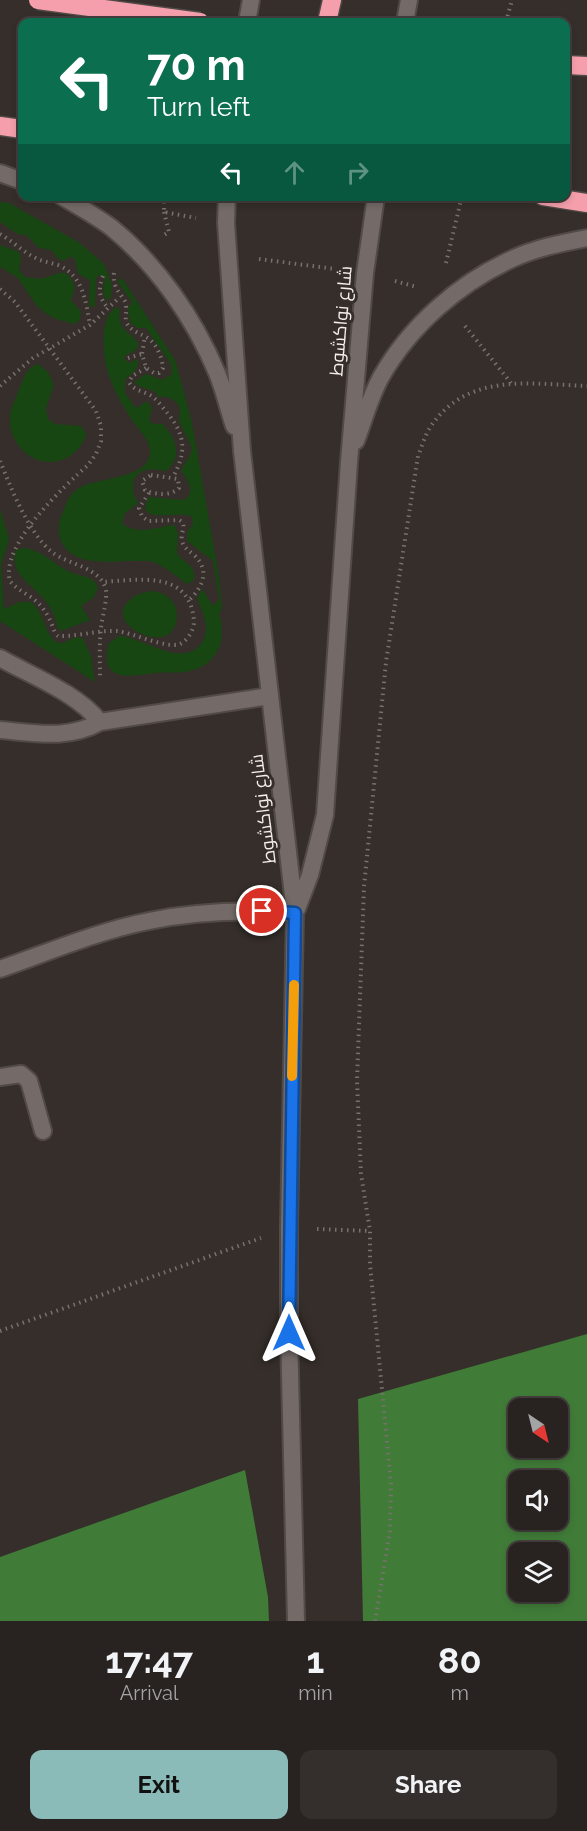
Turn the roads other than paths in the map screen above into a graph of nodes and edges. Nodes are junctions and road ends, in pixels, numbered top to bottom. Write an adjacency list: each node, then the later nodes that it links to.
1 (38, 0): 5 (highway, bridge)
2 (250, 0): 6 (street)
3 (332, 0): 7 (highway)
4 (409, 0): 8 (street)
5 (171, 18)
6 (248, 18)
7 (328, 18)
8 (406, 18)
9 (570, 64): 10 (highway)
10 (587, 66)
11 (0, 126): 12 (highway)
12 (18, 128)
13 (0, 173): 14 (street)
14 (18, 180)
15 (570, 200): 19 (highway)
16 (69, 201): 21 (street)
17 (227, 201): 21 (street, شارع نواكشوط)
18 (375, 201): 22 (street, شارع نواكشوط)
19 (587, 202)
20 (587, 238): 22 (street)
21 (242, 451): 24 (street, شارع نواكشوط)
22 (349, 462): 27 (street, شارع نواكشوط)
23 (0, 658): 25 (street)
24 (270, 696): 25 (street); 27 (street, شارع نواكشوط)
25 (100, 722): 26 (street)
26 (0, 730)
27 (295, 913): 28 (street); 31 (street)
28 (0, 969)
29 (0, 1077): 30 (street)
30 (43, 1131)
31 (296, 1621)

